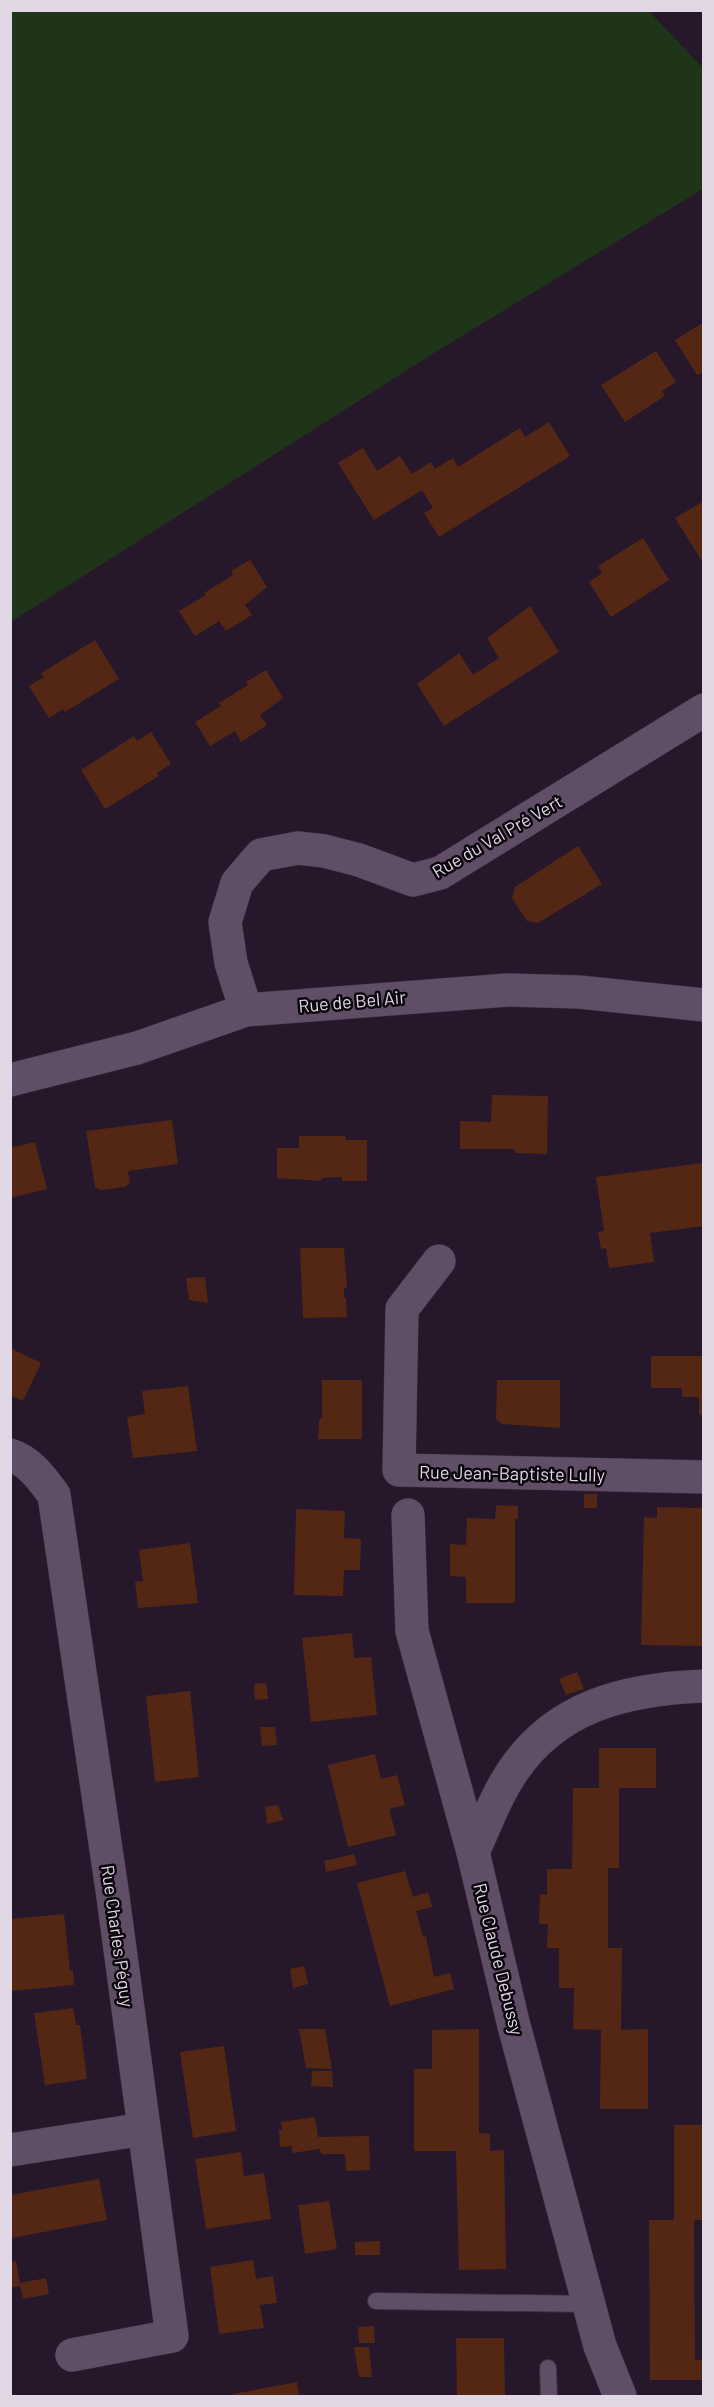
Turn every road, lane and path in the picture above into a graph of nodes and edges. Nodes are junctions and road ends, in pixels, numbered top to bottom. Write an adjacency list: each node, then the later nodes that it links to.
1 (704, 710): 3 (street, Rue du Val Pré Vert)
2 (704, 1005): 3 (street, Rue de Bel Air)
3 (246, 1010): 4 (street, Rue de Bel Air)
4 (10, 1080)
5 (439, 1262): 7 (street, Rue Jean-Baptiste Lully)
6 (10, 1455): 11 (street, Rue Charles Péguy)
7 (704, 1477)
8 (408, 1515): 10 (street, Rue Claude Debussy)
9 (704, 1686): 10 (street)
10 (473, 1852): 14 (street, Rue Claude Debussy)
11 (144, 2129): 12 (street); 15 (street, Rue Charles Péguy)
12 (10, 2150)
13 (376, 2301): 14 (lane)
14 (589, 2304): 18 (street, Rue Claude Debussy)
15 (72, 2355)
16 (548, 2368): 17 (lane)
17 (549, 2397)
18 (620, 2397)

